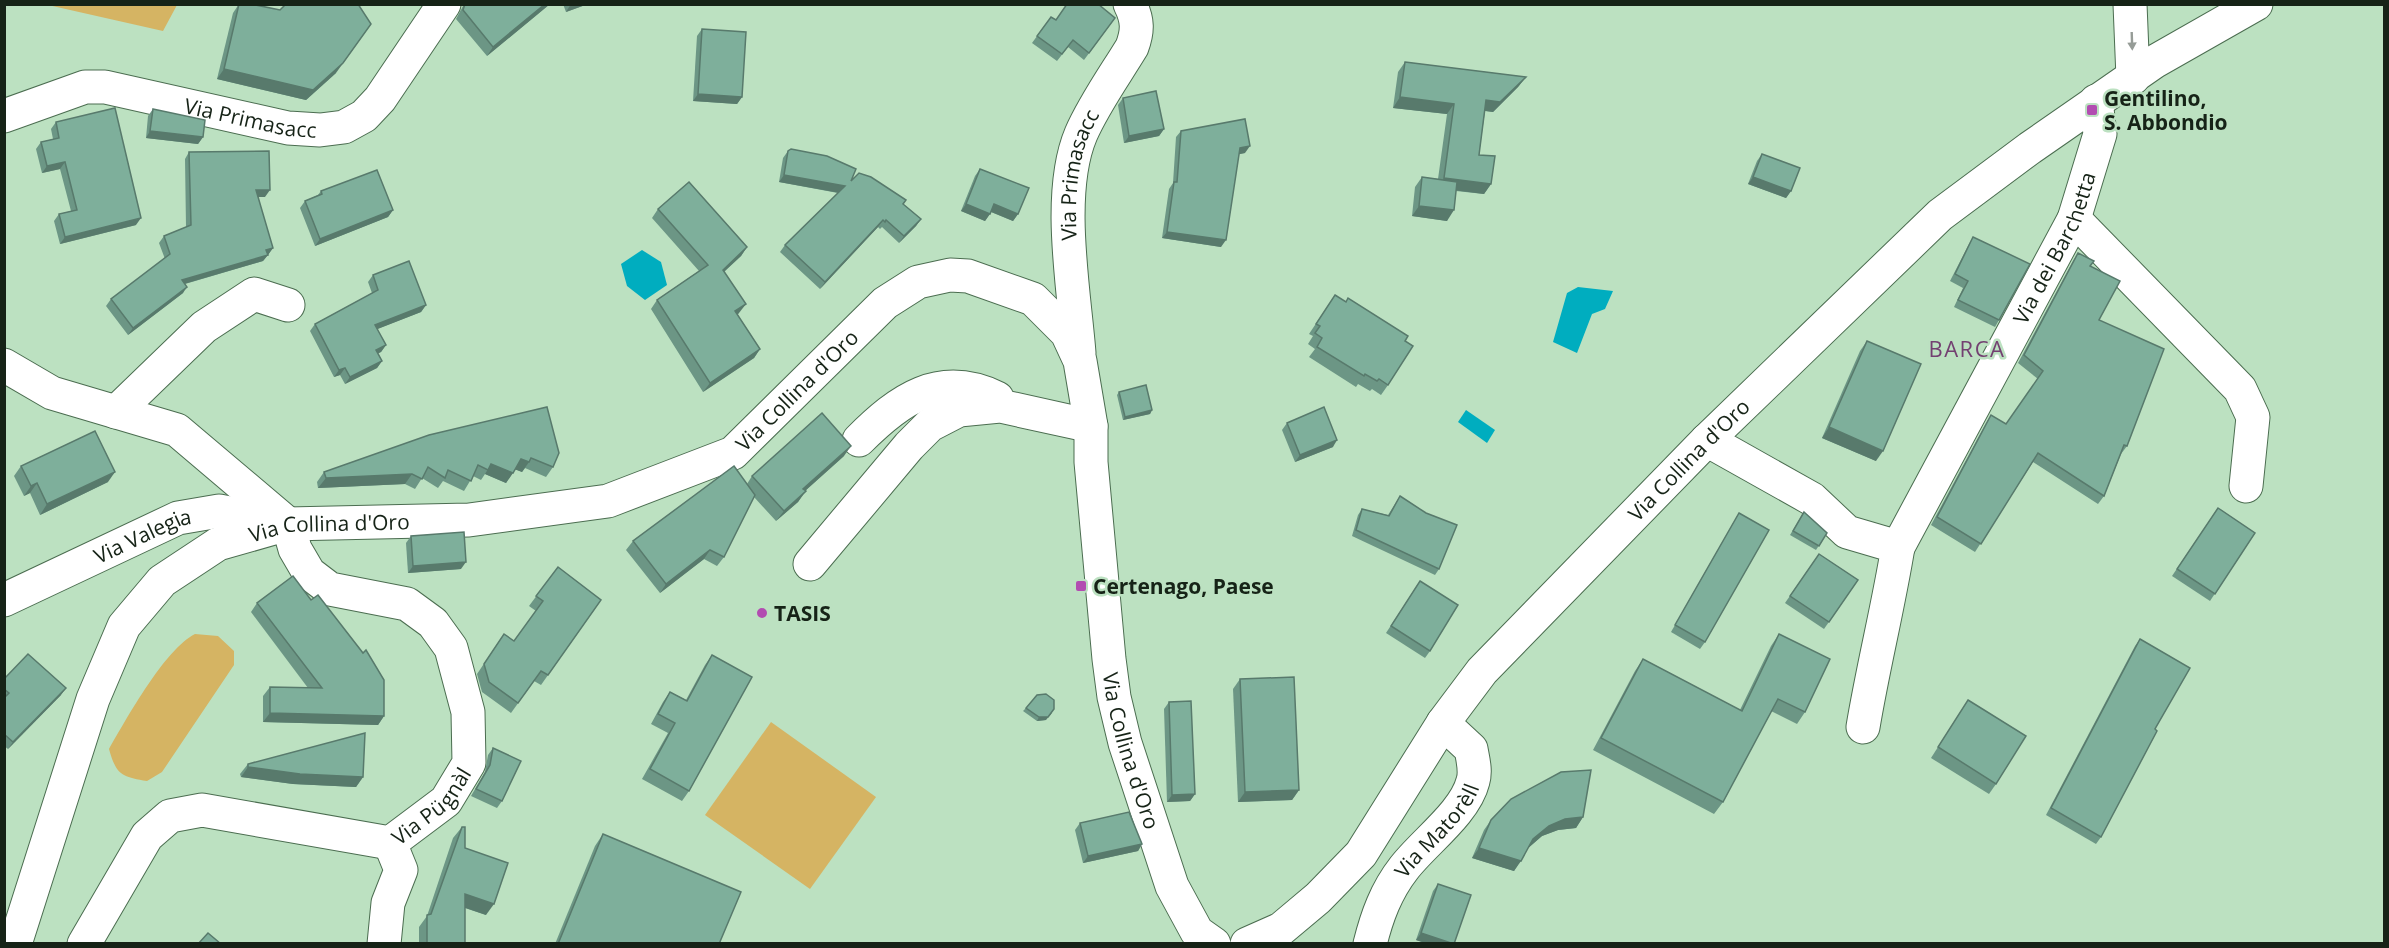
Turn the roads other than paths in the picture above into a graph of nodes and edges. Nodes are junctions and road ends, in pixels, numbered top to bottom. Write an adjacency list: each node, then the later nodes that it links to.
1 (444, 4): 7 (street, Via Primasacc)
2 (1130, 4): 10 (street, Via Primasacc)
3 (2130, 4): 5 (street, one-way to 5)
4 (2256, 4): 5 (street, Via Collina d'Oro)
5 (2133, 78): 6 (street, Via Collina d'Oro)
6 (2096, 101): 8 (street, Via dei Barchetta); 16 (street, Via Collina d'Oro)
7 (4, 116)
8 (2074, 219): 17 (street); 19 (street, Via dei Barchetta)
9 (288, 305): 12 (street)
10 (1080, 361): 14 (street, Via Collina d'Oro); 18 (street, Via Collina d'Oro)
11 (4, 365): 12 (street)
12 (116, 412): 18 (street)
13 (1026, 412): 14 (street); 15 (street); 20 (street)
14 (1091, 426): 28 (street, Via Collina d'Oro)
15 (859, 440)
16 (1707, 440): 19 (street); 22 (street, Via Collina d'Oro)
17 (2246, 486)
18 (288, 524): 21 (street, Via Valegia); 24 (street, Via Pügnàl); 25 (street, Via Collina d'Oro)
19 (1898, 547): 23 (street, Via dei Barchetta)
20 (810, 564)
21 (4, 600)
22 (1443, 723): 29 (street, Via Collina d'Oro); 30 (street, Via Matorèll)
23 (1863, 727)
24 (390, 843): 26 (street, Via Pügnàl); 27 (street)
25 (15, 944)
26 (84, 944)
27 (384, 944)
28 (1214, 944)
29 (1247, 944)
30 (1370, 944)

